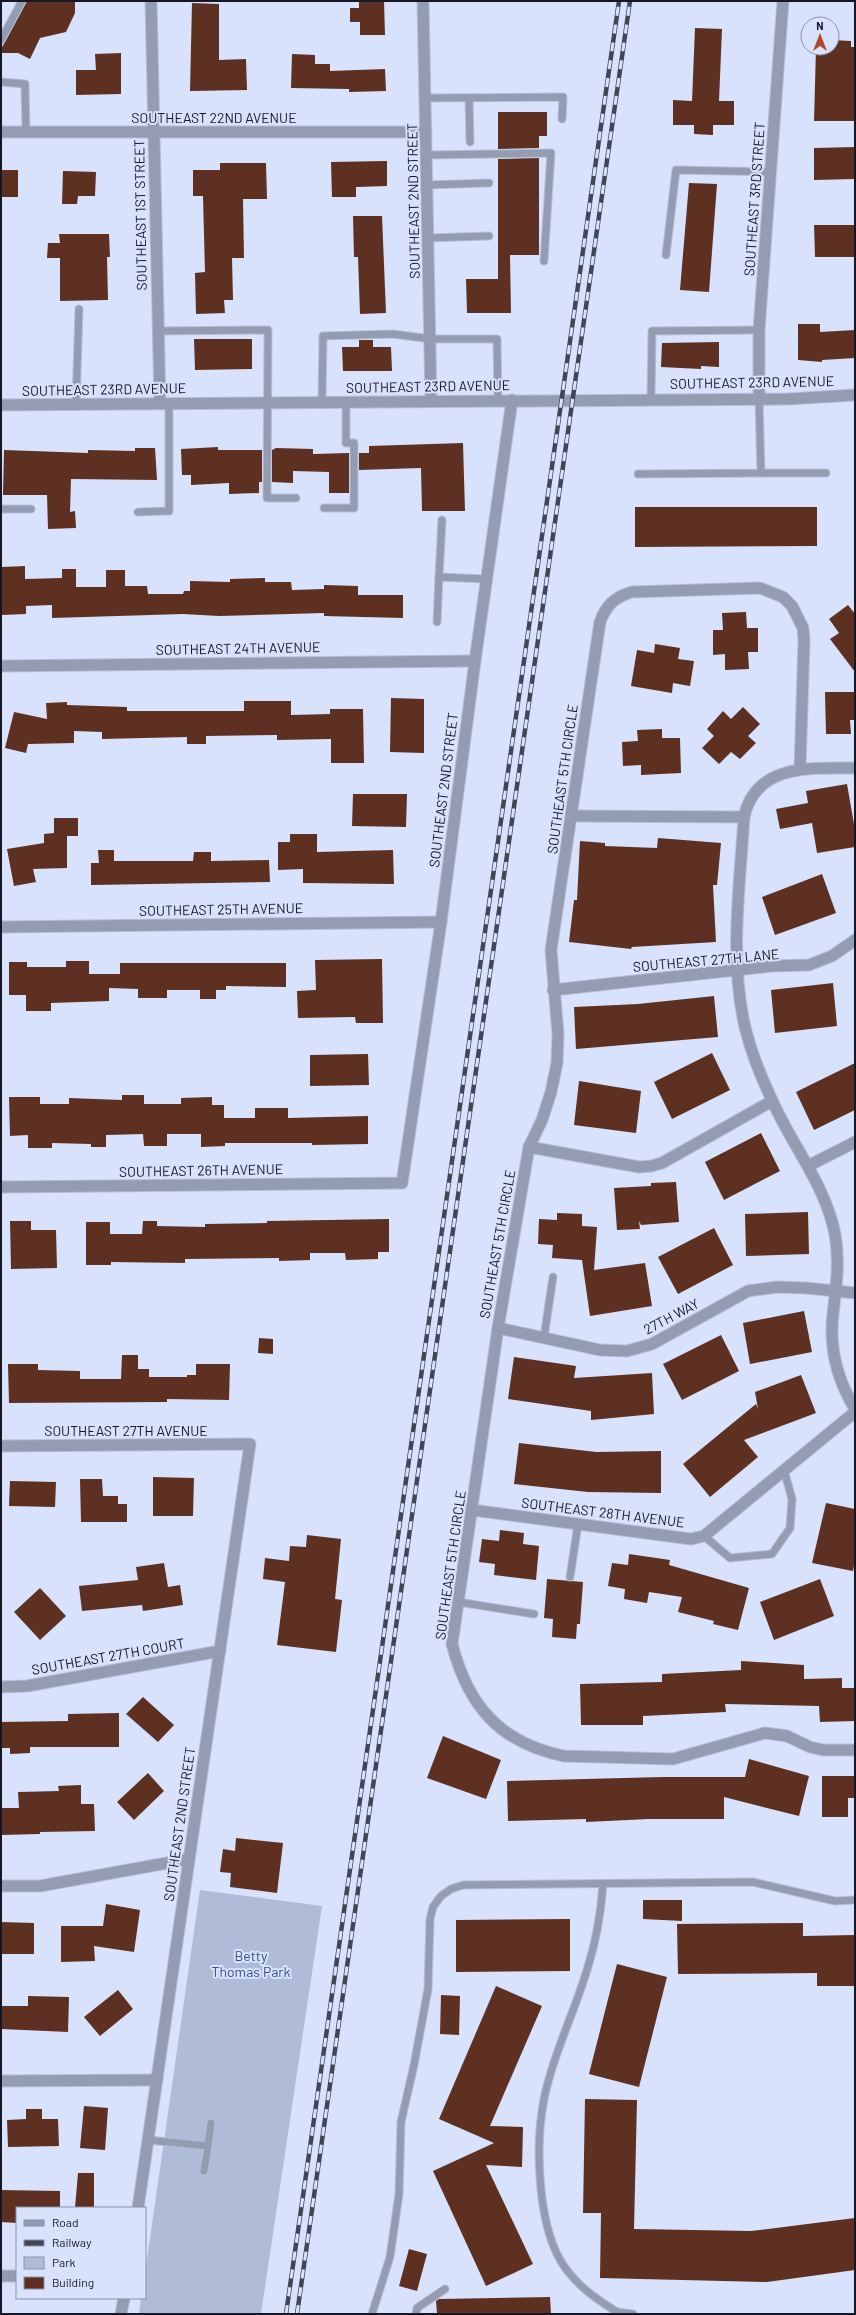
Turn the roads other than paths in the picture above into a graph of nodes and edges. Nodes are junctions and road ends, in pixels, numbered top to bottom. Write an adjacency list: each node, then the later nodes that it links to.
1 (22, 1): 5 (lane)
2 (151, 1): 10 (street, SOUTHEAST 1ST STREET)
3 (423, 1): 7 (street, SOUTHEAST 2ND STREET)
4 (783, 1): 16 (street, SOUTHEAST 3RD STREET)
5 (1, 40)
6 (1, 82): 12 (lane)
7 (425, 98): 8 (lane); 13 (street, SOUTHEAST 2ND STREET)
8 (469, 98): 9 (lane); 14 (lane)
9 (562, 119)
10 (154, 131): 12 (street, SOUTHEAST 22ND AVENUE); 13 (street, SOUTHEAST 22ND AVENUE); 25 (street, SOUTHEAST 1ST STREET)
11 (1, 132): 12 (street, SOUTHEAST 22ND AVENUE)
12 (26, 132)
13 (426, 132): 15 (street, SOUTHEAST 2ND STREET)
14 (470, 142)
15 (427, 155): 18 (street, SOUTHEAST 2ND STREET); 22 (lane)
16 (772, 172): 21 (lane); 24 (street, SOUTHEAST 3RD STREET)
17 (489, 183): 18 (lane)
18 (427, 185): 20 (street, SOUTHEAST 2ND STREET)
19 (489, 236): 20 (lane)
20 (428, 238): 26 (street, SOUTHEAST 2ND STREET)
21 (666, 255)
22 (544, 261)
23 (79, 309): 36 (lane)
24 (759, 330): 28 (lane); 29 (street, SOUTHEAST 3RD STREET)
25 (158, 331): 33 (lane); 37 (street, SOUTHEAST 1ST STREET)
26 (431, 339): 30 (lane); 32 (street, SOUTHEAST 2ND STREET); 34 (lane)
27 (855, 395): 29 (street, SOUTHEAST 23RD AVENUE)
28 (651, 399): 29 (street, SOUTHEAST 23RD AVENUE); 31 (street, SOUTHEAST 23RD AVENUE)
29 (759, 399): 39 (lane)
30 (498, 400): 31 (street, SOUTHEAST 23RD AVENUE); 32 (street, SOUTHEAST 23RD AVENUE)
31 (512, 400): 49 (street, SOUTHEAST 2ND STREET)
32 (431, 401): 35 (street, SOUTHEAST 23RD AVENUE)
33 (268, 402): 34 (street, SOUTHEAST 23RD AVENUE); 37 (street, SOUTHEAST 23RD AVENUE); 42 (lane)
34 (322, 402): 35 (street, SOUTHEAST 23RD AVENUE)
35 (346, 402): 43 (lane)
36 (76, 404): 37 (street, SOUTHEAST 23RD AVENUE); 38 (street, SOUTHEAST 23RD AVENUE)
37 (164, 404): 46 (lane)
38 (1, 405)
39 (761, 473): 40 (lane); 41 (lane)
40 (826, 473)
41 (638, 474)
42 (296, 498)
43 (324, 508)
44 (1, 509): 45 (lane)
45 (31, 509)
46 (138, 512)
47 (442, 520): 48 (lane)
48 (439, 577): 49 (lane); 50 (lane)
49 (486, 579): 51 (street, SOUTHEAST 2ND STREET)
50 (437, 622)
51 (474, 661): 52 (street, SOUTHEAST 24TH AVENUE); 57 (street, SOUTHEAST 2ND STREET)
52 (1, 666)
53 (800, 768): 54 (street); 55 (street, SOUTHEAST 5TH CIRCLE); 56 (street)
54 (855, 768)
55 (571, 816): 56 (street); 61 (street, SOUTHEAST 5TH CIRCLE)
56 (744, 817): 60 (street)
57 (441, 922): 58 (street, SOUTHEAST 25TH AVENUE); 66 (street, SOUTHEAST 2ND STREET)
58 (1, 927)
59 (855, 940): 60 (street, SOUTHEAST 27TH LANE)
60 (738, 970): 61 (street, SOUTHEAST 27TH LANE); 62 (street)
61 (553, 990): 64 (street, SOUTHEAST 5TH CIRCLE)
62 (772, 1101): 64 (street); 65 (street)
63 (855, 1142): 65 (street)
64 (529, 1147): 71 (street, SOUTHEAST 5TH CIRCLE)
65 (808, 1166): 69 (street)
66 (402, 1183): 67 (street, SOUTHEAST 26TH AVENUE)
67 (1, 1187)
68 (553, 1277): 72 (lane)
69 (837, 1291): 70 (street, 27TH WAY); 72 (street, 27TH WAY); 73 (street)
70 (855, 1293)
71 (498, 1328): 72 (street, 27TH WAY); 78 (street, SOUTHEAST 5TH CIRCLE)
72 (544, 1337)
73 (855, 1409)
74 (855, 1412): 77 (street)
75 (250, 1444): 76 (street, SOUTHEAST 27TH AVENUE); 84 (street, SOUTHEAST 2ND STREET)
76 (1, 1446)
77 (784, 1470): 80 (street); 80 (lane)
78 (472, 1510): 79 (street, SOUTHEAST 28TH AVENUE); 82 (street, SOUTHEAST 5TH CIRCLE)
79 (578, 1524): 80 (street, SOUTHEAST 28TH AVENUE); 81 (lane)
80 (704, 1536)
81 (570, 1577)
82 (458, 1602): 83 (lane); 86 (street, SOUTHEAST 5TH CIRCLE)
83 (534, 1614)
84 (220, 1651): 85 (street, SOUTHEAST 27TH COURT); 87 (street, SOUTHEAST 2ND STREET)
85 (1, 1687)
86 (855, 1750)
87 (189, 1859): 89 (street); 91 (street, SOUTHEAST 2ND STREET)
88 (604, 1884): 90 (lane); 102 (lane); 104 (lane)
89 (1, 1886)
90 (855, 1900)
91 (156, 2080): 92 (street); 94 (street, SOUTHEAST 2ND STREET)
92 (1, 2081)
93 (211, 2123): 95 (lane)
94 (148, 2140): 95 (lane); 97 (street, SOUTHEAST 2ND STREET)
95 (208, 2146): 96 (lane)
96 (204, 2171)
97 (138, 2207)
98 (1, 2276): 99 (street)
99 (16, 2276)
100 (445, 2289): 105 (lane)
101 (124, 2299): 103 (street)
102 (617, 2313): 106 (lane)
103 (121, 2314)
104 (372, 2314)
105 (416, 2314)
106 (633, 2314)

